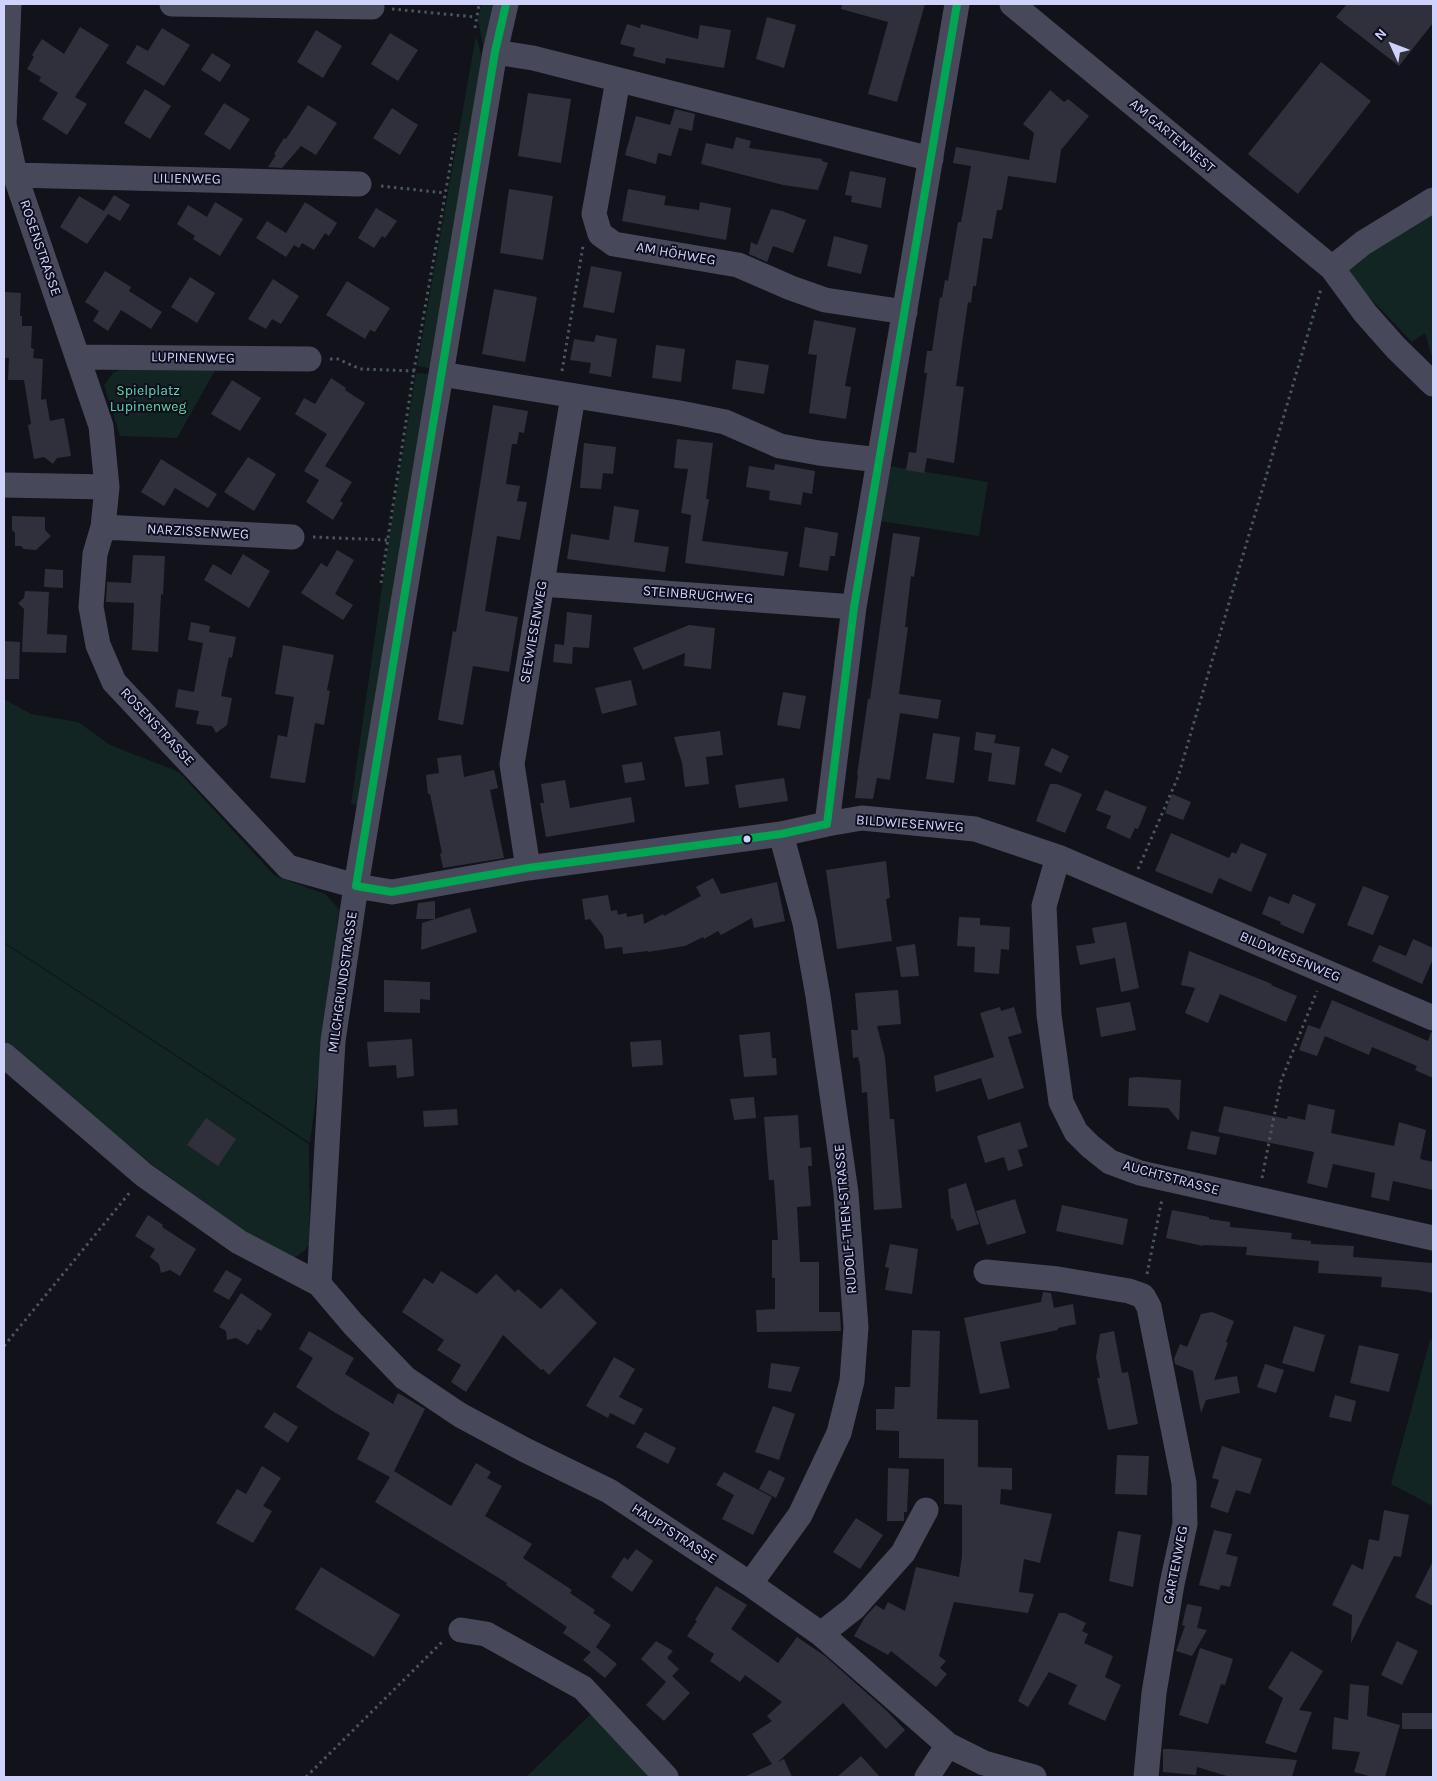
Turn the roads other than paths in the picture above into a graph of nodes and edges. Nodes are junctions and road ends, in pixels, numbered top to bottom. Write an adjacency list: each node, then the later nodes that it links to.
1 (9, 4): 10 (street, ROSENSTRASSE)
2 (172, 4): 6 (street)
3 (506, 4): 7 (street, MILCHGRUNDSTRASSE)
4 (957, 4): 9 (street)
5 (1012, 4): 13 (street, AM GARTENNEST)
6 (372, 7)
7 (495, 52): 8 (street); 17 (street, MILCHGRUNDSTRASSE)
8 (618, 80): 9 (street); 14 (street, AM HÖHWEG)
9 (931, 159): 14 (street)
10 (15, 175): 11 (street, LILIENWEG); 15 (street, ROSENSTRASSE)
11 (359, 184)
12 (1433, 200): 13 (street)
13 (1332, 268): 18 (street, AM GARTENNEST)
14 (905, 312): 20 (street)
15 (78, 357): 16 (street, LUPINENWEG); 22 (street, ROSENSTRASSE)
16 (309, 359)
17 (442, 374): 19 (street); 31 (street, MILCHGRUNDSTRASSE)
18 (1433, 384)
19 (566, 395): 20 (street); 25 (street, SEEWIESENWEG)
20 (879, 460): 26 (street)
21 (4, 485): 22 (street)
22 (107, 487): 23 (street, ROSENSTRASSE)
23 (103, 527): 24 (street, NARZISSENWEG); 31 (street, ROSENSTRASSE)
24 (292, 537)
25 (542, 584): 26 (street, STEINBRUCHWEG); 30 (street, SEEWIESENWEG)
26 (854, 607): 27 (street)
27 (827, 824): 28 (street, BILDWIESENWEG); 29 (street, BILDWIESENWEG)
28 (780, 834): 30 (street, BILDWIESENWEG); 38 (street, RUDOLF-THEN-STRASSE)
29 (1058, 857): 32 (street, BILDWIESENWEG); 34 (street, AUCHTSTRASSE)
30 (528, 868): 31 (street, BILDWIESENWEG)
31 (356, 886): 36 (street, MILCHGRUNDSTRASSE)
32 (1433, 1018)
33 (4, 1056): 36 (street)
34 (1433, 1238)
35 (986, 1272): 45 (street, GARTENWEG)
36 (319, 1284): 38 (street, HAUPTSTRASSE)
37 (926, 1510): 40 (street)
38 (750, 1584): 40 (street, HAUPTSTRASSE)
39 (461, 1630): 42 (street)
40 (821, 1634): 41 (street, HAUPTSTRASSE)
41 (948, 1746): 43 (street); 44 (street, HAUPTSTRASSE)
42 (666, 1777)
43 (927, 1777)
44 (1034, 1777)
45 (1146, 1777)

